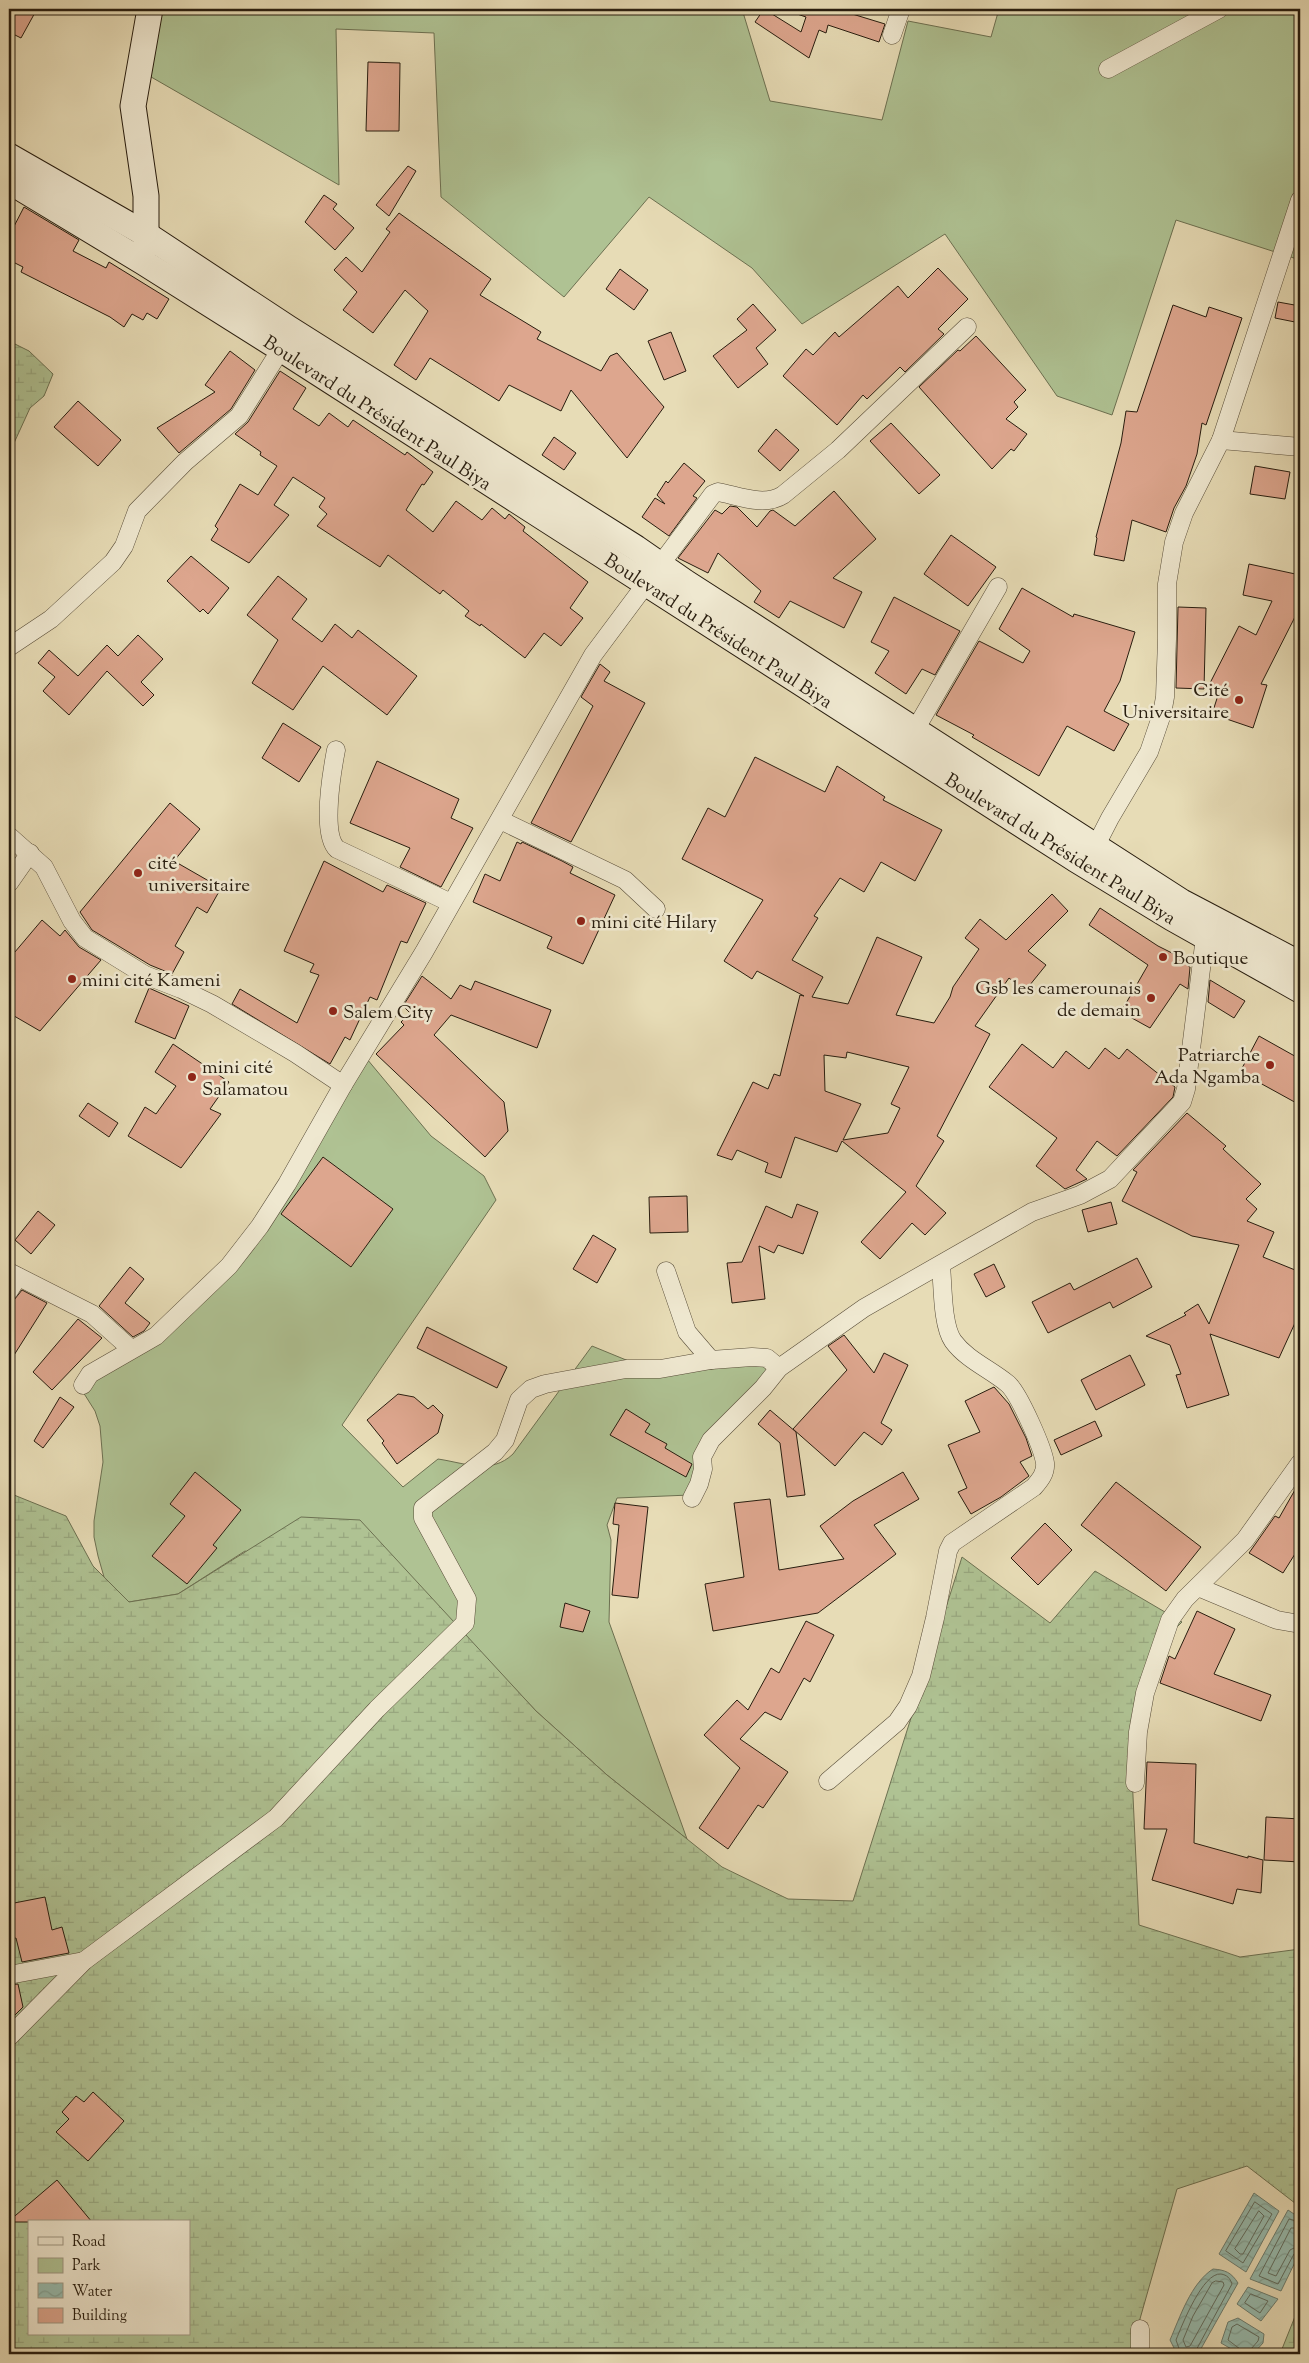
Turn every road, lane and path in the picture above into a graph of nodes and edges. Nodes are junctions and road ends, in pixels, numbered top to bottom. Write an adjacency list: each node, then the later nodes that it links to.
1 (150, 9): 9 (main road)
2 (902, 9): 4 (street)
3 (1220, 9): 5 (street)
4 (892, 34)
5 (1108, 69)
6 (9, 156): 9 (main road, Boulevard du Président Paul Biya)
7 (9, 182): 10 (main road, Boulevard du Président Paul Biya)
8 (1300, 200): 13 (street)
9 (147, 235): 10 (main road); 15 (main road, Boulevard du Président Paul Biya)
10 (143, 262): 12 (main road, Boulevard du Président Paul Biya)
11 (967, 327): 15 (street)
12 (281, 349): 15 (main road, Boulevard du Président Paul Biya); 17 (street)
13 (1221, 440): 14 (street); 23 (street)
14 (1300, 447)
15 (653, 574): 18 (main road, Boulevard du Président Paul Biya); 20 (street); 23 (main road, Boulevard du Président Paul Biya)
16 (998, 587): 18 (street)
17 (9, 647)
18 (915, 730): 23 (main road, Boulevard du Président Paul Biya)
19 (336, 750): 25 (street)
20 (500, 820): 25 (street); 26 (street)
21 (9, 836): 22 (street)
22 (30, 853): 24 (street); 30 (street)
23 (1091, 855): 27 (main road, Boulevard du Président Paul Biya); 28 (main road, Boulevard du Président Paul Biya)
24 (9, 883)
25 (450, 903): 30 (street)
26 (656, 909)
27 (1205, 937): 29 (main road, Boulevard du Président Paul Biya); 31 (street)
28 (1300, 964)
29 (1300, 990)
30 (343, 1086): 34 (street)
31 (941, 1266): 36 (street); 42 (street)
32 (666, 1271): 35 (street)
33 (12, 1280): 34 (street)
34 (131, 1349): 37 (street)
35 (711, 1360): 36 (street); 44 (street)
36 (779, 1368): 39 (street)
37 (83, 1385)
38 (1300, 1463): 40 (street)
39 (692, 1498)
40 (1198, 1587): 41 (street); 43 (street)
41 (1300, 1624)
42 (828, 1781)
43 (1135, 1783)
44 (84, 1961): 45 (street); 46 (street)
45 (9, 1975)
46 (9, 2037)
47 (1140, 2329): 48 (street)
48 (1140, 2354)

